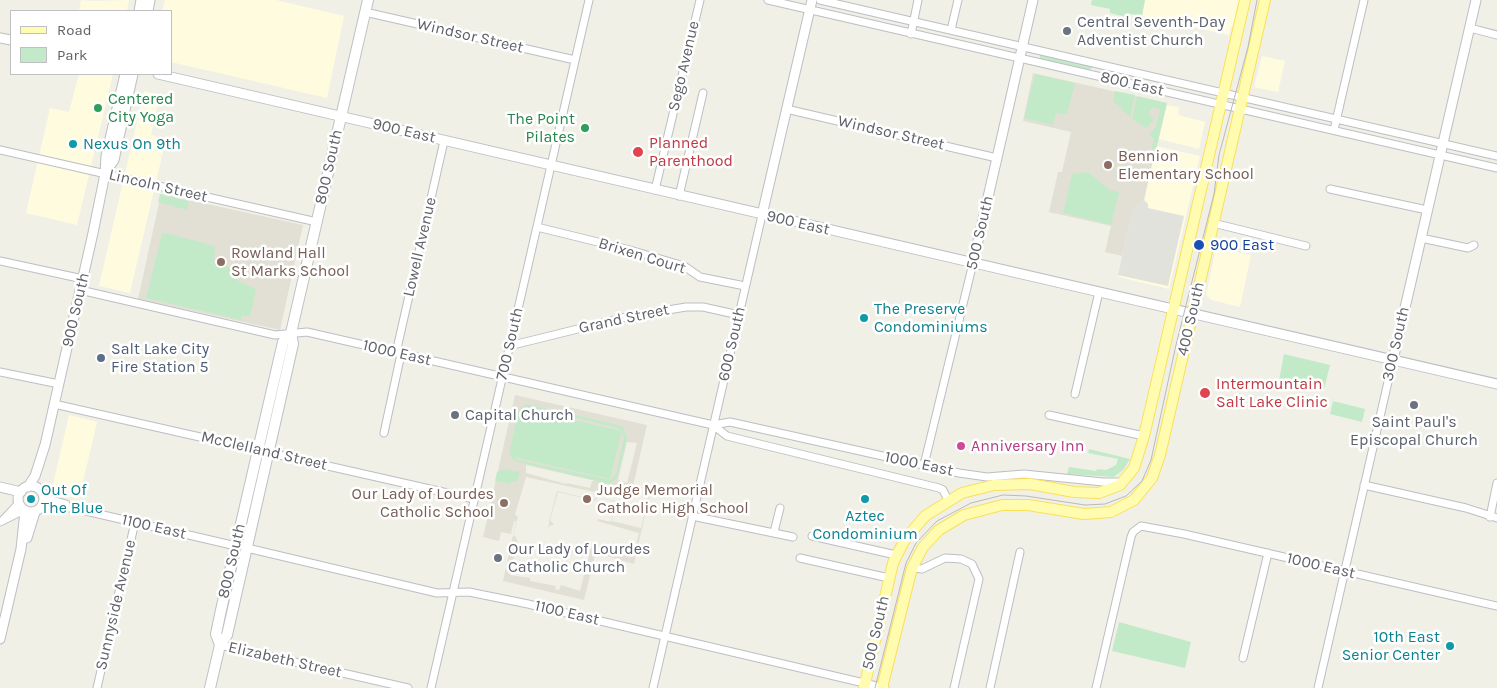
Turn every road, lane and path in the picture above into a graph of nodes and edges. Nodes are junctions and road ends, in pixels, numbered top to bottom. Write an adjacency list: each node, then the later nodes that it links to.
1 (368, 0): 15 (main road, 800 South)
2 (589, 0): 27 (street, 700 South)
3 (700, 0): 58 (street, Sego Avenue)
4 (768, 0): 14 (street, 800 East)
5 (812, 0): 14 (street, 600 South)
6 (820, 0): 16 (street, 800 East)
7 (918, 0): 17 (street)
8 (958, 0): 20 (street)
9 (1033, 0): 25 (street, 500 South)
10 (1245, 0): 35 (main road, 400 South)
11 (1265, 0): 37 (main road, 400 South)
12 (1364, 0): 43 (street)
13 (1476, 0): 19 (street, 300 South)
14 (809, 10): 18 (street, 800 East); 40 (street, 600 South)
15 (365, 12): 27 (street, Windsor Street); 42 (main road, 800 South)
16 (871, 12): 17 (street, 800 East); 18 (street)
17 (913, 22): 20 (street, 800 East); 22 (street)
18 (868, 23): 22 (street, 800 East)
19 (1470, 28): 23 (street); 49 (street, 300 South)
20 (951, 30): 21 (street, 800 East)
21 (959, 32): 24 (street); 25 (street, 800 East)
22 (911, 34): 24 (street, 800 East)
23 (1497, 35)
24 (956, 44): 26 (street, 800 East)
25 (1022, 46): 26 (street, 500 South); 28 (street, 800 East)
26 (1020, 59): 32 (street, 800 East); 53 (street, 500 South)
27 (575, 60): 54 (street, 700 South)
28 (1099, 64): 32 (street); 33 (street, 800 East)
29 (125, 75): 56 (street, 900 South)
30 (133, 75): 56 (street, 900 South)
31 (162, 75): 42 (street, 900 East)
32 (1097, 76): 34 (street, 800 East)
33 (1155, 77): 34 (street); 35 (street, 800 East)
34 (1152, 89): 38 (street, 800 East)
35 (1224, 92): 37 (street, 800 East); 38 (main road, 400 South)
36 (703, 93): 59 (street)
37 (1242, 97): 39 (street, 800 East); 41 (main road, 400 South)
38 (1221, 105): 41 (street, 800 East); 74 (main road, 400 South)
39 (1291, 108): 43 (street, 800 East); 44 (street)
40 (786, 109): 53 (street, Windsor Street); 61 (street, 600 South)
41 (1240, 109): 44 (street, 800 East); 63 (main road, 400 South)
42 (341, 117): 47 (street, 900 East); 62 (main road, 800 South)
43 (1336, 119): 45 (street); 46 (street, 800 East)
44 (1288, 120): 45 (street, 800 East)
45 (1334, 130): 48 (street, 800 East)
46 (1384, 130): 48 (street); 49 (street, 800 East)
47 (444, 141): 54 (street, 900 East); 79 (street, Lowell Avenue)
48 (1381, 141): 51 (street, 800 East)
49 (1442, 143): 51 (street, 300 South); 52 (street, 800 East)
50 (0, 150): 56 (street, Lincoln Street)
51 (1440, 155): 55 (street, 800 East); 60 (street, 300 South)
52 (1497, 156)
53 (997, 158): 69 (street, 500 South)
54 (551, 166): 58 (street, 900 East); 64 (street, 700 South)
55 (1497, 168)
56 (105, 174): 62 (street, Lincoln Street); 70 (street, 900 South)
57 (1330, 189): 60 (street)
58 (655, 190): 59 (street, 900 East)
59 (679, 196): 61 (street, 900 East)
60 (1427, 210): 65 (street, 300 South)
61 (762, 215): 69 (street, 900 East); 71 (street, 600 South)
62 (317, 222): 77 (main road, 800 South)
63 (1213, 223): 67 (street); 75 (main road, 400 South)
64 (537, 227): 71 (street, Brixen Court); 78 (street, 700 South)
65 (1421, 238): 66 (street); 80 (street, 300 South)
66 (1474, 245)
67 (1306, 246)
68 (0, 260): 70 (street)
69 (973, 264): 73 (street, 900 East); 93 (street, 500 South)
70 (83, 280): 72 (street, 900 South)
71 (745, 286): 76 (street, 600 South)
72 (80, 290): 77 (street, 1000 East); 83 (street, 900 South)
73 (1099, 292): 74 (street, 900 East); 85 (street)
74 (1173, 309): 75 (street, 900 East); 90 (main road, 400 South)
75 (1192, 314): 80 (street, 900 East); 103 (main road, 400 South)
76 (739, 315): 78 (street, Grand Street); 88 (street, 600 South)
77 (291, 334): 79 (street, 1000 East); 92 (main road, 800 South)
78 (509, 346): 82 (street, 700 South)
79 (399, 353): 82 (street, 1000 East); 89 (street, Lowell Avenue)
80 (1393, 360): 84 (street, 900 East); 96 (street, 300 South)
81 (0, 372): 83 (street)
82 (502, 377): 88 (street, 1000 East); 100 (street, 700 South)
83 (59, 384): 86 (street, 900 South)
84 (1497, 384)
85 (1076, 394)
86 (54, 404): 91 (street, 900 South); 92 (street, McClelland Street)
87 (1049, 415): 90 (street)
88 (713, 425): 93 (street, 1000 East); 102 (street, 1000 East); 107 (street, 600 South)
89 (384, 433)
90 (1144, 436): 94 (main road, 400 South)
91 (45, 445): 99 (street, 900 South); 101 (street, 900 South)
92 (263, 451): 100 (street, McClelland Street); 114 (main road, 800 South)
93 (924, 465): 94 (street, 1000 East)
94 (1128, 478): 102 (main road, 500 South)
95 (1497, 483): 108 (street)
96 (1364, 485): 108 (street); 121 (street, 300 South)
97 (0, 487): 101 (street)
98 (0, 493): 101 (street)
99 (42, 493): 101 (street); 104 (street, 1100 East); 106 (street, 900 South)
100 (474, 499): 123 (street, 700 South)
101 (23, 500): 106 (street); 109 (street); 115 (street, 900 South)
102 (948, 500): 118 (main road, 500 South)
103 (1002, 505): 120 (main road, 500 South)
104 (73, 508): 106 (street, 1100 East); 110 (street, 1100 East)
105 (780, 508): 111 (street)
106 (38, 509): 115 (street, 900 South)
107 (692, 516): 111 (street); 125 (street, 600 South)
108 (1493, 518)
109 (1, 521)
110 (135, 522): 114 (street, 1100 East); 130 (street, Sunnyside Avenue)
111 (774, 532): 113 (street)
112 (812, 536): 118 (street)
113 (793, 537)
114 (242, 547): 123 (street, 1100 East); 127 (main road, 800 South)
115 (21, 549): 126 (street, 900 South)
116 (1020, 552): 137 (street)
117 (1268, 553): 121 (street, 1000 East); 128 (street); 138 (street, 1000 East)
118 (896, 555): 122 (main road, 500 South)
119 (800, 558): 122 (street)
120 (912, 568): 135 (main road, 500 South); 136 (street)
121 (1344, 571): 124 (street, 1000 East); 139 (street, 300 South)
122 (889, 578): 129 (main road, 500 South)
123 (453, 592): 125 (street, 1100 East); 133 (street, 700 South)
124 (1497, 606)
125 (665, 636): 129 (street, 1100 East); 134 (street, 600 South)
126 (0, 639)
127 (220, 645): 131 (main road, 800 South); 132 (street, Elizabeth Street)
128 (1244, 658)
129 (864, 686): 135 (street, 1100 East)
130 (97, 688)
131 (210, 688)
132 (408, 688)
133 (431, 688)
134 (653, 688)
135 (883, 688)
136 (954, 688)
137 (990, 688)
138 (1096, 688)
139 (1318, 688)

